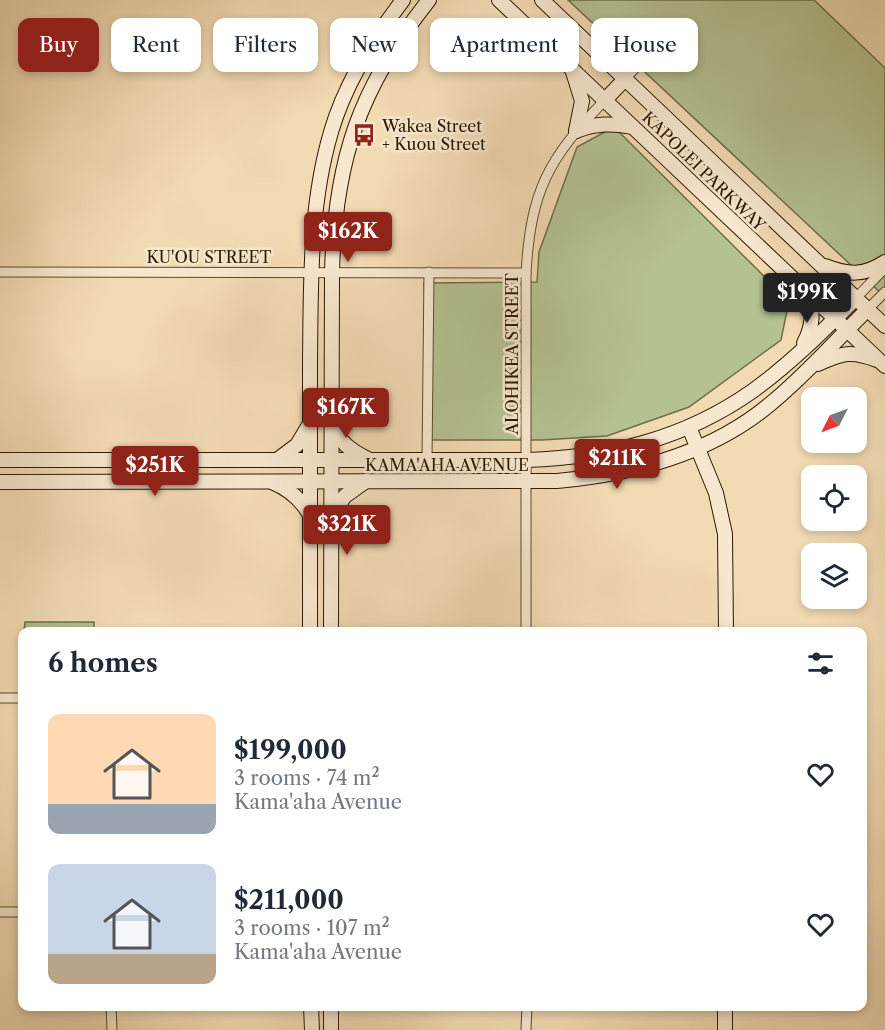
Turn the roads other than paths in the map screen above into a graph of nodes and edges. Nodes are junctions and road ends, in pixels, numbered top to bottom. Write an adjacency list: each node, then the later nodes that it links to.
1 (403, 0): 17 (street)
2 (429, 0): 18 (street)
3 (499, 0): 5 (street, KAPOLEI PARKWAY)
4 (542, 0): 9 (street, KAPOLEI PARKWAY)
5 (518, 18)
6 (573, 72): 12 (street)
7 (575, 72): 10 (street, KAPOLEI PARKWAY)
8 (632, 72): 9 (street)
9 (625, 79): 10 (street); 14 (street, KAPOLEI PARKWAY)
10 (605, 100): 11 (street, KAPOLEI PARKWAY); 12 (street, ALOHIKEA STREET)
11 (634, 127): 12 (street); 21 (street, KAPOLEI PARKWAY)
12 (576, 131): 20 (street, ALOHIKEA STREET)
13 (885, 262): 14 (street)
14 (821, 265): 23 (street, KAPOLEI PARKWAY)
15 (885, 268): 23 (street)
16 (0, 272): 17 (street, KU'OU STREET)
17 (311, 272): 18 (street, KU'OU STREET); 32 (street)
18 (332, 272): 19 (street, KU'OU STREET); 31 (street)
19 (429, 272): 20 (street, KU'OU STREET); 35 (street)
20 (526, 273): 41 (street, ALOHIKEA STREET)
21 (806, 291): 25 (street, KAPOLEI PARKWAY); 28 (street)
22 (885, 292): 24 (street)
23 (856, 298): 24 (street, KAPOLEI PARKWAY); 25 (street, KAMA'AHA AVENUE)
24 (868, 309): 26 (street, KAPOLEI PARKWAY); 27 (street, KAMA'AHA AVENUE)
25 (835, 318): 27 (street, KAPOLEI PARKWAY); 28 (street, KAMA'AHA AVENUE)
26 (885, 326)
27 (847, 330): 29 (street, KAPOLEI PARKWAY); 30 (street, KAMA'AHA AVENUE)
28 (800, 352): 33 (street, KAMA'AHA AVENUE)
29 (883, 363): 30 (street)
30 (811, 367): 34 (street, KAMA'AHA AVENUE)
31 (330, 418): 39 (street); 40 (street)
32 (310, 423): 37 (street); 38 (street)
33 (689, 427): 34 (street); 41 (street, KAMA'AHA AVENUE)
34 (698, 448): 47 (street, KAMA'AHA AVENUE); 53 (street)
35 (427, 459): 40 (street, KAMA'AHA AVENUE); 41 (street, KAMA'AHA AVENUE)
36 (0, 460): 37 (street, KAMA'AHA AVENUE)
37 (277, 460): 38 (street, KAMA'AHA AVENUE)
38 (310, 460): 39 (street, KAMA'AHA AVENUE); 43 (street)
39 (331, 460): 40 (street, KAMA'AHA AVENUE); 44 (street)
40 (370, 460)
41 (527, 460): 47 (street, ALOHIKEA STREET)
42 (271, 481): 43 (street, KAMA'AHA AVENUE); 46 (street, KAMA'AHA AVENUE); 48 (street)
43 (310, 481): 44 (street, KAMA'AHA AVENUE); 48 (street)
44 (331, 481): 45 (street, KAMA'AHA AVENUE); 49 (street)
45 (366, 481): 47 (street, KAMA'AHA AVENUE); 49 (street)
46 (0, 482)
47 (526, 482): 52 (street, ALOHIKEA STREET)
48 (310, 515): 50 (street)
49 (331, 516): 51 (street)
50 (310, 627)
51 (331, 627)
52 (526, 627)
53 (726, 627)
54 (0, 698): 55 (street)
55 (18, 698)
56 (0, 912): 57 (street)
57 (18, 912)
58 (111, 1011): 63 (street)
59 (312, 1011): 64 (street)
60 (331, 1011): 65 (street)
61 (526, 1011): 66 (street)
62 (725, 1011): 67 (street)
63 (112, 1030)
64 (312, 1030)
65 (330, 1030)
66 (526, 1030)
67 (726, 1030)

